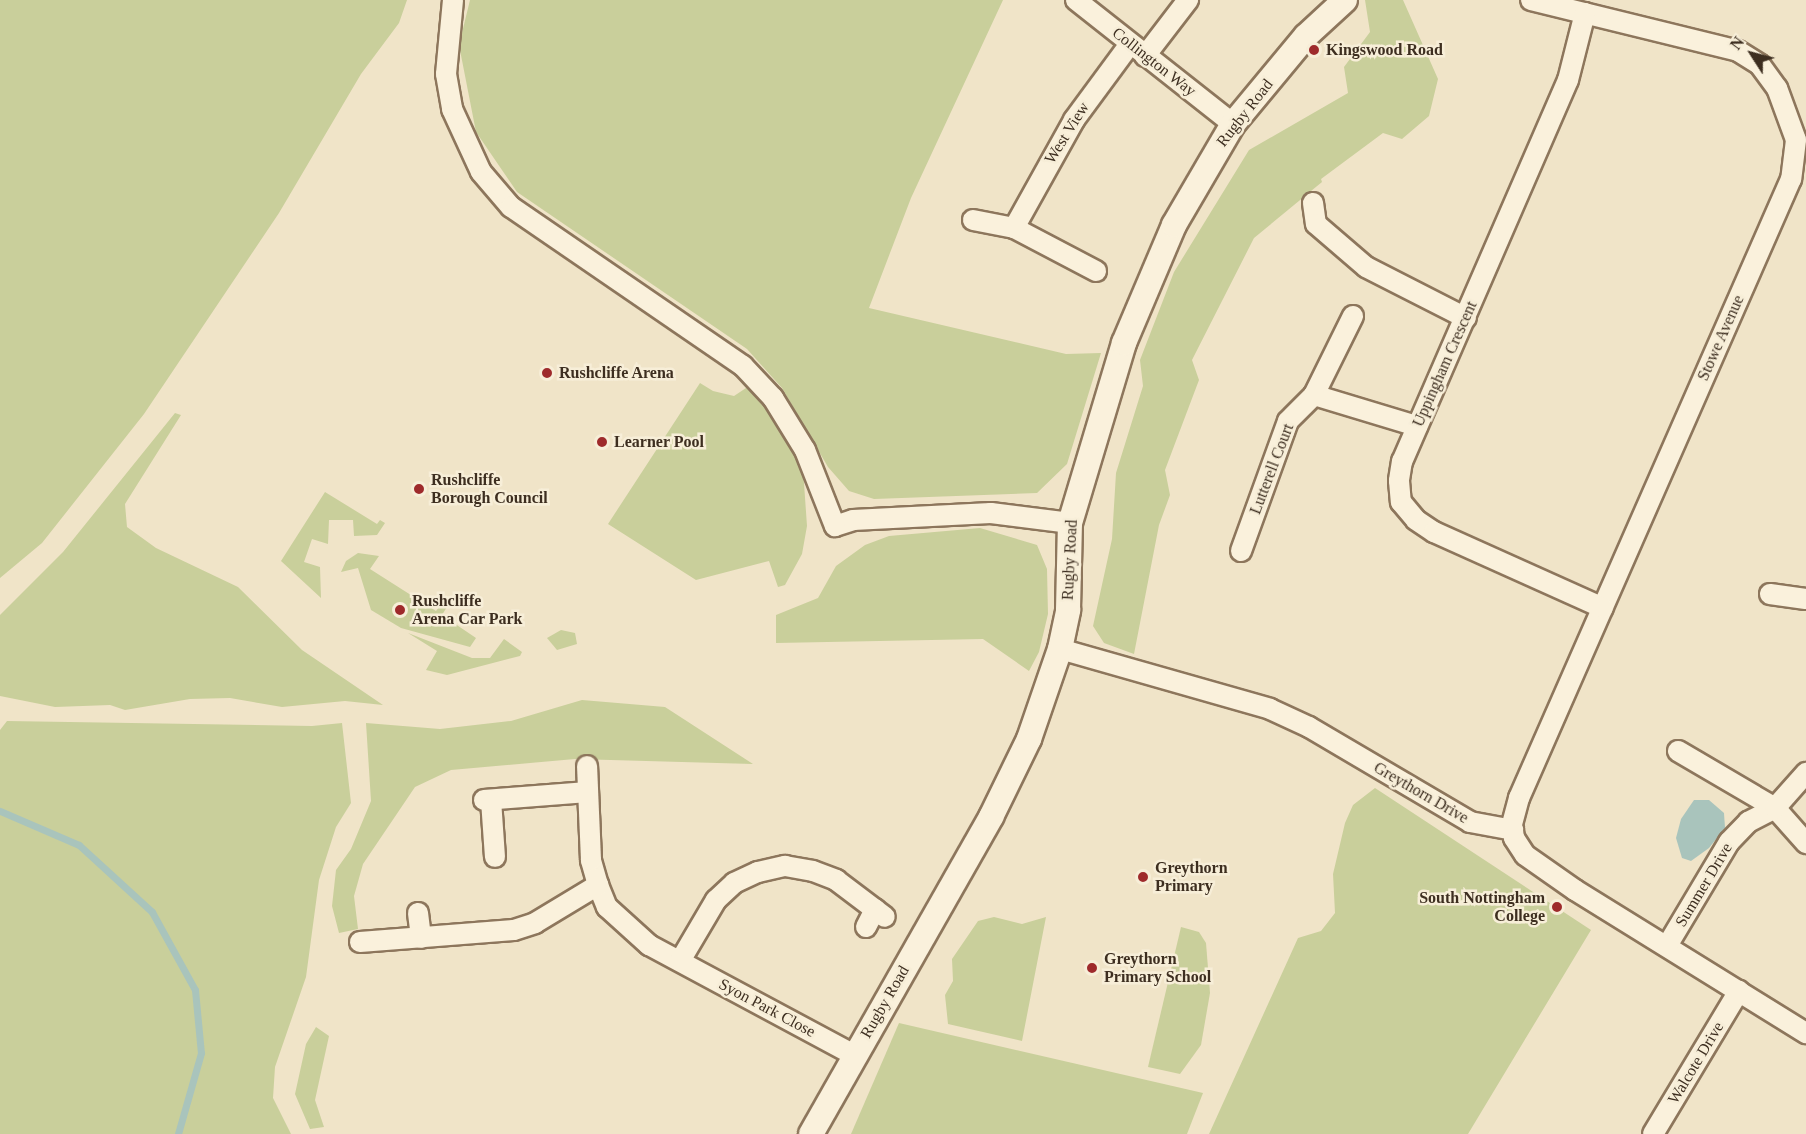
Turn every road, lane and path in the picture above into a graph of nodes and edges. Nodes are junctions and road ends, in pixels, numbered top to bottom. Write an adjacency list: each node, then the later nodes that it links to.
1 (453, 0): 17 (street)
2 (1076, 0): 7 (street, Collington Way)
3 (1188, 0): 7 (street, West View)
4 (1345, 0): 8 (street, Rugby Road)
5 (1532, 0): 6 (street, Stowe Avenue)
6 (1585, 14): 14 (street, Uppingham Crescent); 21 (street, Stowe Avenue)
7 (1138, 50): 8 (street, Collington Way); 11 (street, West View)
8 (1233, 124): 17 (street, Rugby Road)
9 (1313, 203): 14 (street)
10 (973, 220): 11 (street)
11 (1014, 228): 12 (street)
12 (1096, 271)
13 (1353, 316): 15 (street, Lutterell Court)
14 (1466, 318): 16 (street, Uppingham Crescent)
15 (1314, 395): 16 (street); 18 (street, Lutterell Court)
16 (1417, 426): 21 (street, Uppingham Crescent)
17 (1070, 523): 22 (street, Rugby Road)
18 (1241, 551)
19 (1770, 594): 20 (street)
20 (1806, 599)
21 (1603, 608): 28 (street, Stowe Avenue)
22 (1060, 650): 28 (street, Greythorn Drive); 40 (street, Rugby Road)
23 (1678, 751): 27 (street)
24 (587, 766): 26 (street, Syon Park Close)
25 (1806, 773): 27 (street, Summer Drive)
26 (588, 792): 30 (street); 31 (street, Syon Park Close)
27 (1775, 808): 29 (street); 36 (street, Summer Drive)
28 (1513, 830): 36 (street)
29 (1806, 843)
30 (495, 856)
31 (598, 885): 34 (street); 37 (street, Syon Park Close)
32 (418, 913): 34 (street)
33 (875, 918): 37 (street)
34 (421, 938): 35 (street)
35 (360, 942)
36 (1667, 946): 38 (street)
37 (680, 961): 40 (street, Syon Park Close)
38 (1739, 991): 39 (street); 42 (street, Walcote Drive)
39 (1806, 1034)
40 (855, 1055): 41 (street, Rugby Road)
41 (811, 1134)
42 (1653, 1134)

